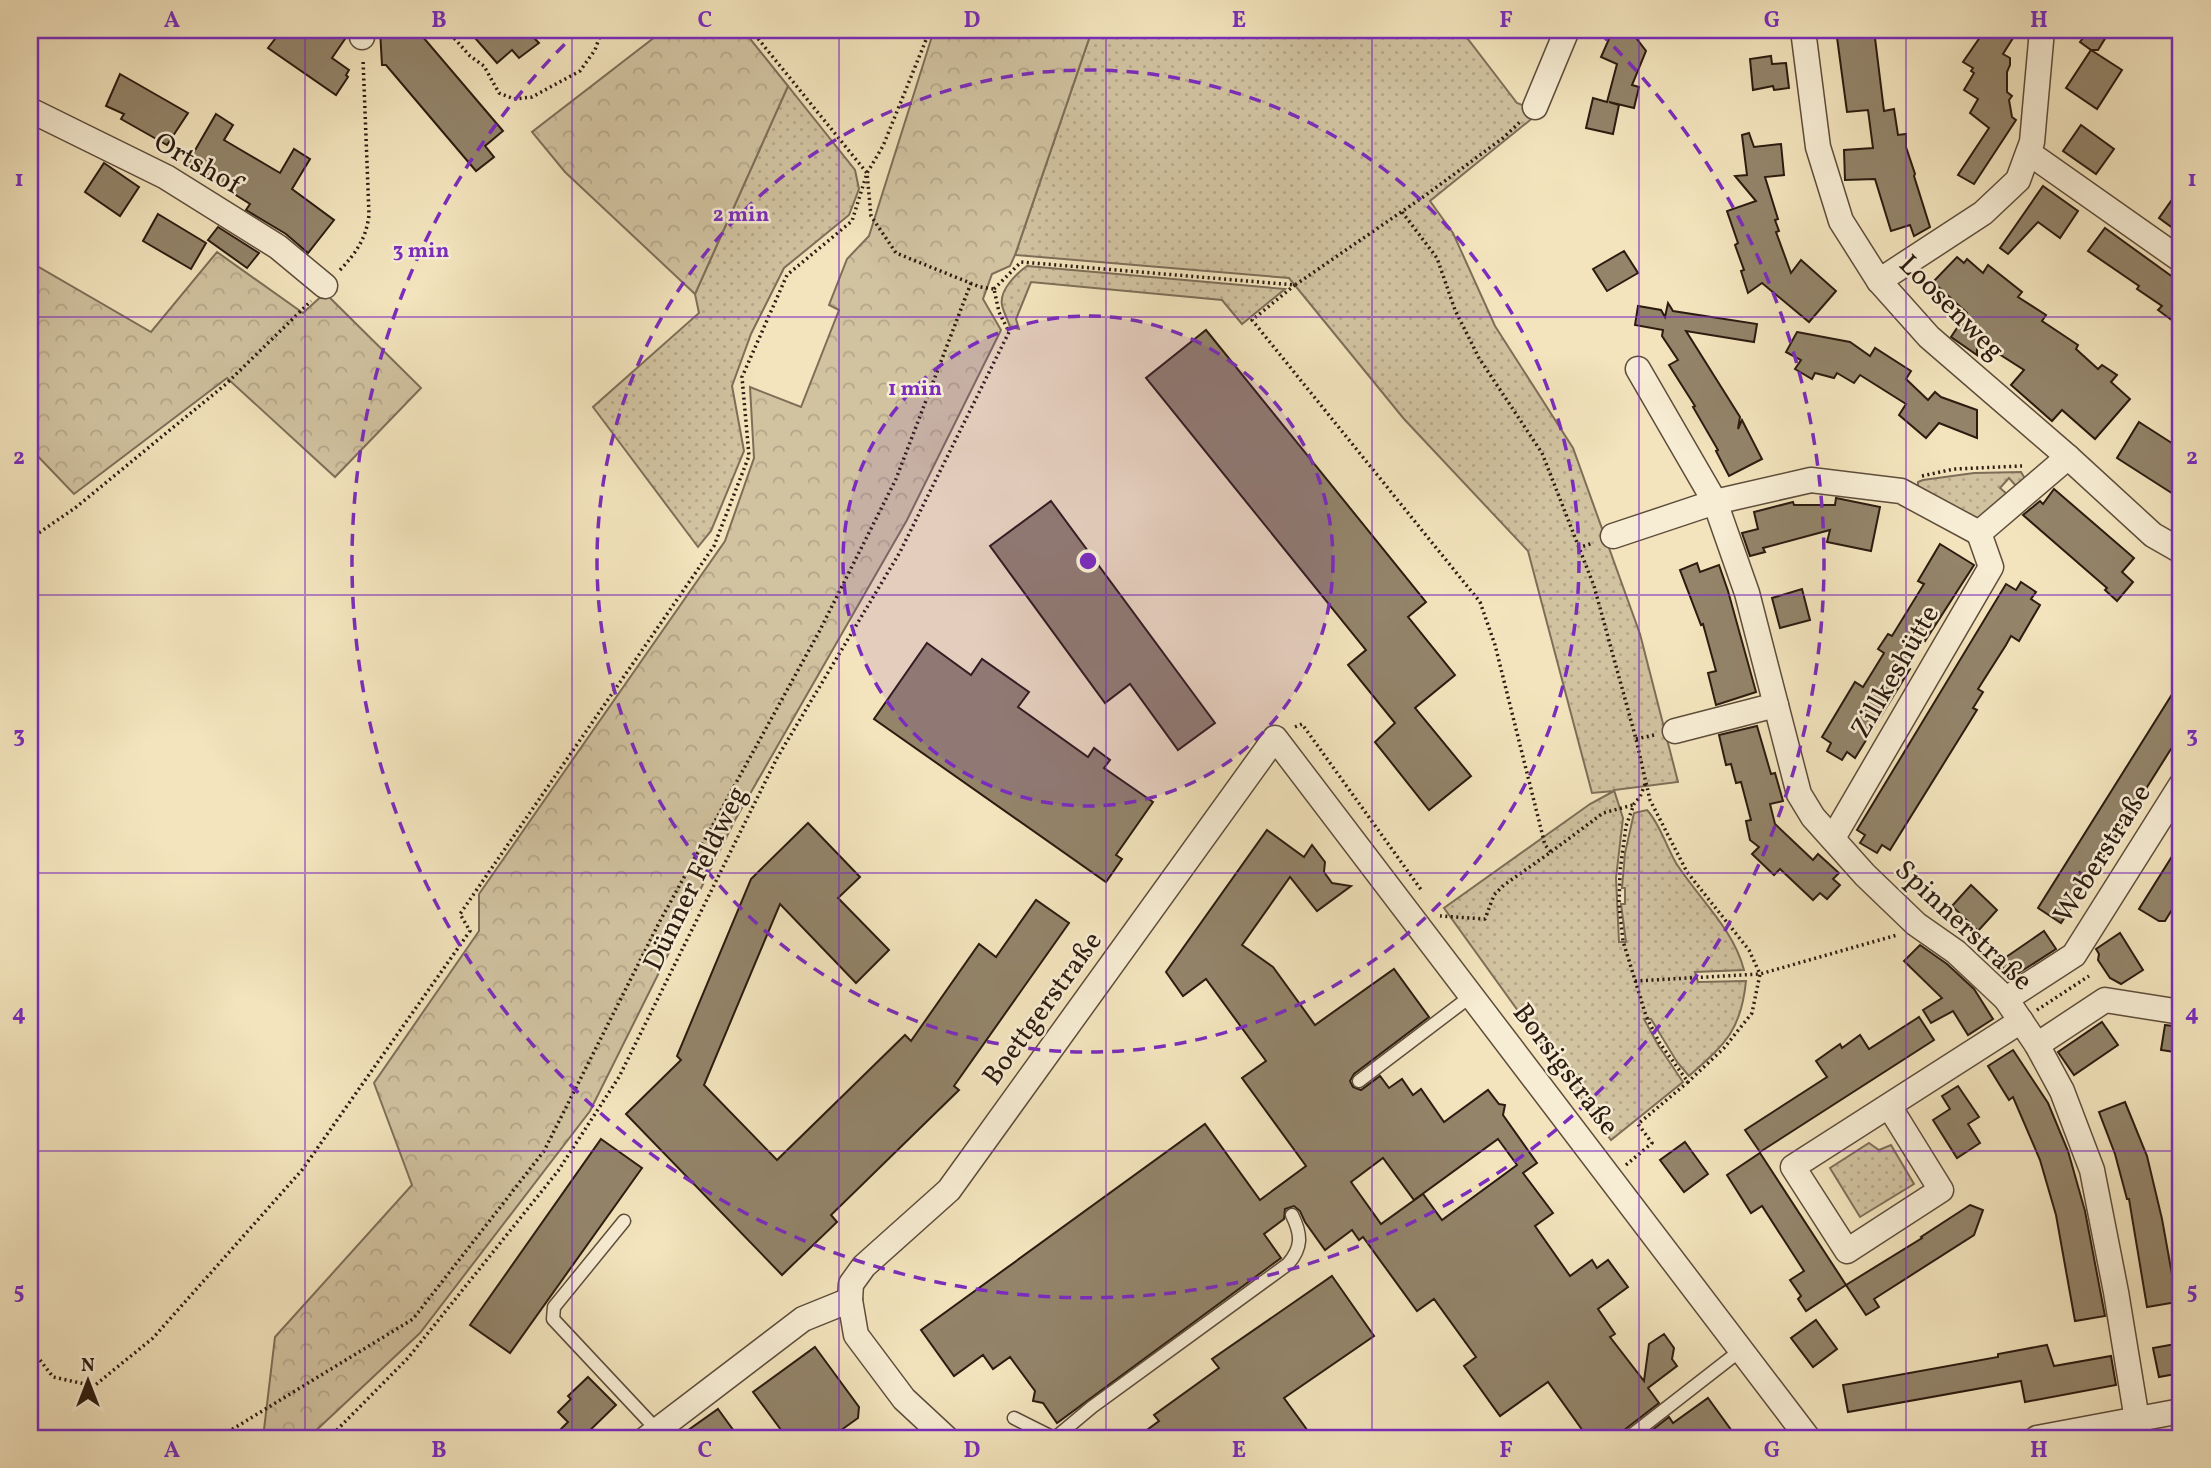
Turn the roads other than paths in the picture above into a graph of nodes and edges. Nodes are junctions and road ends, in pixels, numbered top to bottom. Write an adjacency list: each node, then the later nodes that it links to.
1 (1567, 30): 4 (street)
2 (1804, 30): 8 (street, Loosenweg)
3 (2042, 30): 6 (street)
4 (1535, 107)
5 (30, 110): 9 (street, Ortshof)
6 (2029, 153): 7 (street); 8 (street)
7 (2181, 260)
8 (1879, 281): 11 (street, Loosenweg)
9 (326, 286)
10 (1639, 369): 12 (street)
11 (2062, 462): 13 (street); 15 (street, Loosenweg)
12 (1715, 502): 13 (street); 14 (street); 16 (street)
13 (1979, 533): 20 (street, Zillkeshütte)
14 (1613, 536)
15 (2181, 551)
16 (1776, 705): 17 (street); 20 (street)
17 (1675, 731)
18 (1275, 738): 21 (street, Borsigstraße); 30 (street, Boettgerstraße)
19 (2181, 785): 22 (street, Weberstraße)
20 (1833, 838): 22 (street, Spinnerstraße)
21 (1471, 996): 26 (lane); 31 (street, Borsigstraße)
22 (2006, 999): 24 (street, Spinnerstraße)
23 (2181, 1012): 25 (street)
24 (2021, 1021): 25 (street, Spinnerstraße); 27 (street, Spinnerstraße)
25 (2037, 1045): 34 (street, Spinnerstraße)
26 (1359, 1081)
27 (1889, 1106): 27 (street, Spinnerstraße)
28 (1292, 1215): 37 (lane)
29 (624, 1220): 35 (lane)
30 (850, 1300): 35 (street); 36 (street)
31 (1741, 1350): 38 (lane); 39 (street, Borsigstraße)
32 (2181, 1411): 34 (street)
33 (1013, 1418): 37 (lane)
34 (2139, 1429): 40 (street)
35 (652, 1434)
36 (946, 1438)
37 (1054, 1438)
38 (1628, 1438)
39 (1808, 1438)
40 (2037, 1438)

